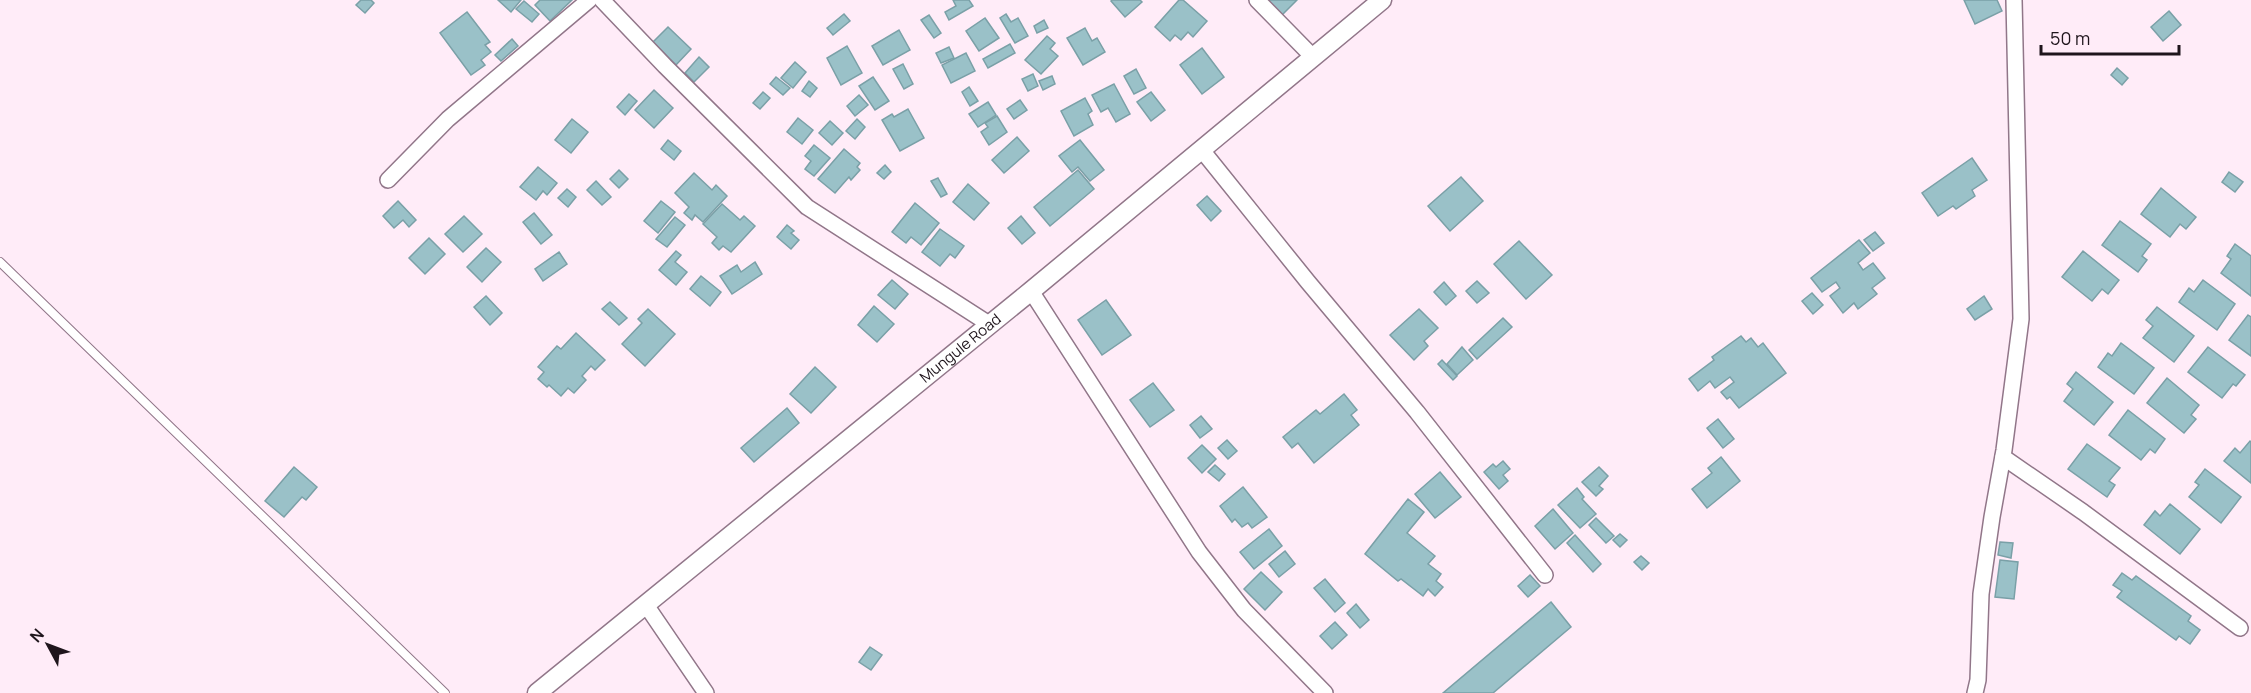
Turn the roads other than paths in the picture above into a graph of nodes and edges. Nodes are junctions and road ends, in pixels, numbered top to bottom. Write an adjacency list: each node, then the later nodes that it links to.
1 (590, 0): 8 (street)
2 (602, 0): 11 (street)
3 (1257, 0): 6 (street)
4 (1382, 0): 6 (street, Mungule Road)
5 (2014, 0): 12 (street)
6 (1312, 57): 7 (street, Mungule Road)
7 (1202, 149): 10 (street, Mungule Road); 13 (street)
8 (388, 180)
9 (0, 262): 16 (lane)
10 (1031, 291): 11 (street, Mungule Road); 19 (street)
11 (989, 324): 14 (street, Mungule Road)
12 (2003, 457): 15 (street); 20 (street)
13 (1545, 575)
14 (646, 605): 17 (street, Mungule Road); 18 (street)
15 (2240, 628)
16 (446, 693)
17 (537, 693)
18 (706, 693)
19 (1324, 693)
20 (1975, 693)

